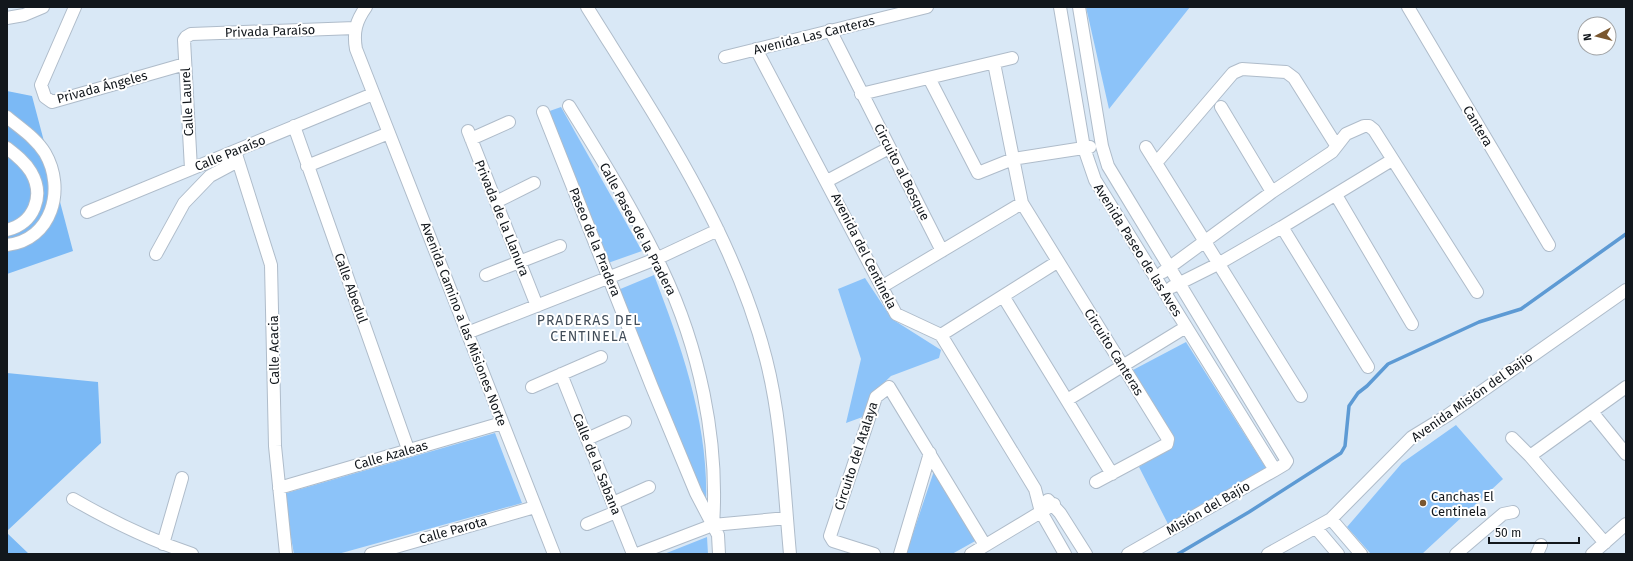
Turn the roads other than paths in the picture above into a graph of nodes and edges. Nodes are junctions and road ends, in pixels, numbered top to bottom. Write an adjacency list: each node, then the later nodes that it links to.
1 (75, 7): 19 (street, Privada Ángeles)
2 (366, 7): 10 (street)
3 (587, 7): 51 (street)
4 (927, 7): 11 (street, Avenida Las Canteras)
5 (1060, 7): 14 (street, Avenida Paseo de las Aves)
6 (1079, 7): 13 (street, Avenida Paseo de las Aves)
7 (1408, 7): 55 (street, Cantera)
8 (38, 8): 9 (street)
9 (7, 18)
10 (355, 28): 12 (street, Privada Paraíso); 21 (street, Avenida Camino a las Misiones Norte)
11 (830, 30): 15 (street, Avenida Las Canteras); 22 (street, Circuito al Bosque)
12 (186, 36): 19 (street, Calle Laurel)
13 (1085, 44): 14 (street); 31 (street, Avenida Paseo de las Aves)
14 (1067, 47): 35 (street, Avenida Paseo de las Aves)
15 (756, 49): 16 (street, Avenida Las Canteras); 42 (street, Avenida del Centinela)
16 (724, 57)
17 (1012, 58): 18 (street)
18 (994, 63): 20 (street); 37 (street)
19 (185, 64): 41 (street, Calle Laurel)
20 (929, 78): 22 (street); 37 (street)
21 (374, 94): 28 (street, Calle Paraíso); 29 (street, Avenida Camino a las Misiones Norte)
22 (861, 94): 34 (street, Circuito al Bosque)
23 (569, 106): 58 (street, Calle Paseo de la Pradera)
24 (1221, 107): 44 (street)
25 (544, 112): 65 (street, Paseo de la Pradera)
26 (7, 117): 53 (street)
27 (509, 122): 46 (street, Privada de la Llanura)
28 (294, 126): 36 (street, Calle Paraíso); 40 (street, Calle Abedul)
29 (389, 134): 40 (street); 75 (street, Avenida Camino a las Misiones Norte)
30 (1336, 145): 38 (street); 39 (street); 44 (street)
31 (1102, 146): 35 (street); 62 (street, Avenida Paseo de las Aves)
32 (1146, 147): 39 (street)
33 (7, 148): 50 (street)
34 (889, 148): 42 (street); 56 (street, Circuito al Bosque)
35 (1084, 148): 37 (street); 64 (street, Avenida Paseo de las Aves)
36 (237, 156): 41 (street, Calle Paraíso); 57 (street); 100 (street, Calle Acacia)
37 (1013, 159): 47 (street)
38 (1392, 160): 45 (street); 70 (street)
39 (1156, 163): 52 (street)
40 (307, 166): 90 (street, Calle Abedul)
41 (191, 169): 48 (street, Calle Paraíso)
42 (827, 181): 67 (street, Avenida del Centinela)
43 (534, 183): 46 (street)
44 (1272, 192): 52 (street)
45 (1336, 195): 49 (street); 73 (street)
46 (496, 202): 59 (street, Privada de la Llanura)
47 (1022, 203): 56 (street); 60 (street)
48 (87, 212)
49 (1282, 227): 61 (street); 79 (street)
50 (7, 230)
51 (718, 230): 58 (street); 108 (street)
52 (1204, 240): 61 (street); 62 (street)
53 (7, 245)
54 (560, 246): 59 (street)
55 (1549, 246)
56 (942, 251): 67 (street)
57 (156, 254)
58 (656, 259): 65 (street); 112 (street, Calle Paseo de la Pradera)
59 (520, 262): 63 (street); 72 (street, Privada de la Llanura)
60 (1057, 262): 71 (street); 78 (street, Circuito Canteras)
61 (1218, 264): 66 (street); 83 (street)
62 (1170, 268): 64 (street); 66 (street, Avenida Paseo de las Aves)
63 (486, 275)
64 (1155, 277): 69 (street, Avenida Paseo de las Aves)
65 (609, 278): 72 (street); 112 (street, Paseo de la Pradera)
66 (1179, 282): 69 (street); 94 (street, Avenida Paseo de las Aves)
67 (883, 286): 76 (street, Avenida del Centinela)
68 (1626, 290): 109 (street, Avenida Misión del Bajío)
69 (1164, 292): 74 (street, Avenida Paseo de las Aves)
70 (1477, 292)
71 (1003, 296): 76 (street); 84 (street)
72 (537, 306): 75 (street)
73 (1412, 324)
74 (1186, 327): 78 (street); 95 (street, Avenida Paseo de las Aves)
75 (467, 333): 87 (street, Avenida Camino a las Misiones Norte)
76 (941, 335): 101 (street)
77 (601, 357): 80 (street)
78 (1122, 365): 84 (street); 96 (street, Circuito Canteras)
79 (1368, 367)
80 (561, 374): 81 (street); 89 (street, Calle de la Sabana)
81 (532, 387)
82 (1626, 387): 85 (street)
83 (1301, 396)
84 (1067, 400): 96 (street)
85 (1592, 412): 92 (street); 93 (street)
86 (625, 422): 89 (street)
87 (502, 423): 90 (street, Calle Azaleas); 104 (street, Avenida Camino a las Misiones Norte)
88 (1512, 438): 93 (street)
89 (587, 439): 105 (street, Calle de la Sabana)
90 (408, 450): 100 (street, Calle Azaleas)
91 (930, 453): 116 (street, Circuito del Atalaya); 125 (street, Circuito del Atalaya); 126 (street)
92 (1626, 454)
93 (1530, 456): 114 (street)
94 (1287, 461): 95 (street, Misión del Bajío)
95 (1275, 470): 130 (street, Misión del Bajío)
96 (1112, 474): 98 (street, Circuito Canteras)
97 (182, 478): 115 (street)
98 (1096, 482)
99 (649, 487): 105 (street)
100 (279, 488): 118 (street, Calle Acacia)
101 (1035, 489): 103 (street); 106 (street)
102 (73, 499): 115 (street)
103 (1054, 504): 106 (street); 129 (street)
104 (535, 507): 119 (street, Calle Parota); 120 (street, Avenida Camino a las Misiones Norte)
105 (615, 508): 110 (street); 121 (street, Calle de la Sabana)
106 (1041, 512): 116 (street); 128 (street)
107 (1513, 512): 134 (street)
108 (786, 518): 112 (street); 124 (street)
109 (1331, 520): 113 (street, Avenida Misión del Bajío); 133 (street)
110 (587, 524)
111 (1626, 524): 114 (street)
112 (713, 525): 122 (street); 123 (street)
113 (1316, 528): 131 (street, Avenida Misión del Bajío); 132 (street)
114 (1605, 543): 135 (street)
115 (164, 544): 117 (street)
116 (985, 545): 127 (street)
117 (192, 554)
118 (286, 554)
119 (371, 554)
120 (554, 554)
121 (633, 554)
122 (637, 554)
123 (719, 554)
124 (790, 554)
125 (874, 554)
126 (900, 554)
127 (971, 554)
128 (1065, 554)
129 (1086, 554)
130 (1128, 554)
131 (1268, 554)
132 (1338, 554)
133 (1361, 554)
134 (1456, 554)
135 (1592, 554)

